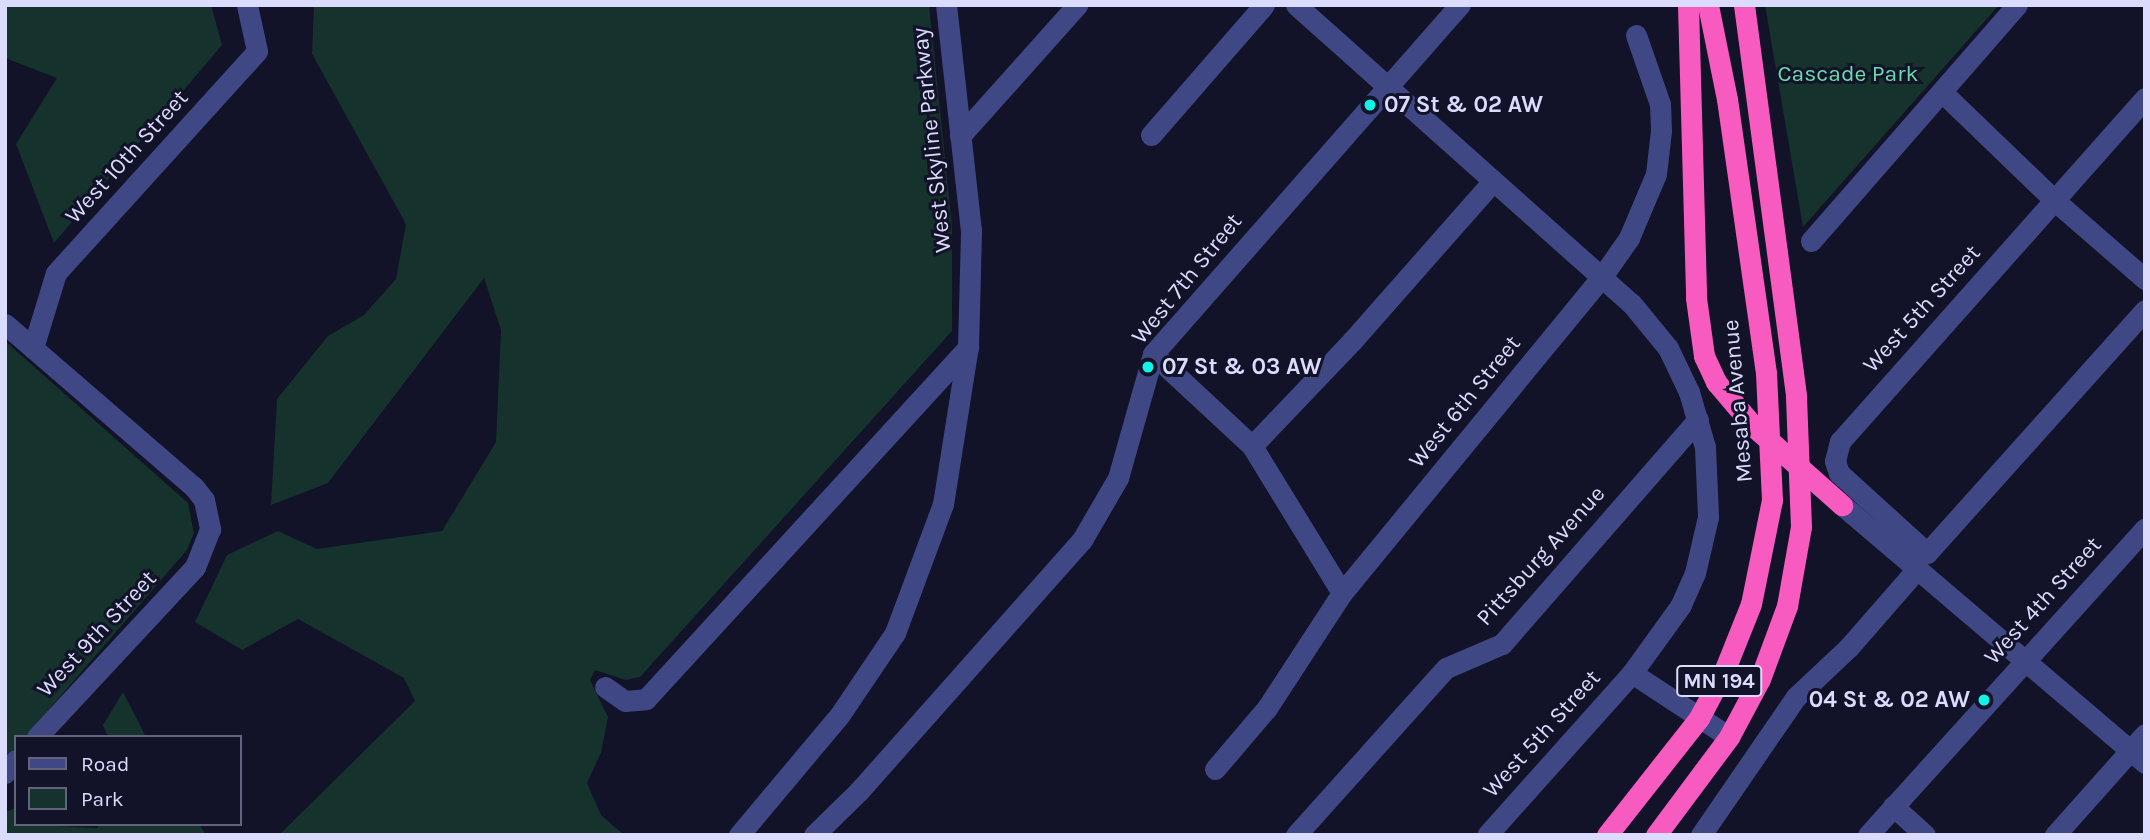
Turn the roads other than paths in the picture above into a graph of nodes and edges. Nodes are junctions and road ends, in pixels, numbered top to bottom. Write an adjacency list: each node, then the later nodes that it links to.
1 (247, 5): 25 (street, West 10th Street)
2 (946, 5): 16 (street, West Skyline Parkway)
3 (1077, 5): 16 (street)
4 (1264, 5): 15 (street)
5 (1296, 5): 12 (street, West 5th Street)
6 (1460, 5): 12 (street, West 7th Street)
7 (1688, 5): 29 (highway)
8 (1708, 5): 36 (highway, Mesaba Avenue / MN 194, bridge)
9 (1744, 5): 38 (highway, MN 194, bridge)
10 (2017, 5): 13 (street)
11 (1636, 35): 20 (street, West 6th Street)
12 (1387, 86): 17 (street, West 5th Street); 26 (street, West 7th Street)
13 (1943, 93): 18 (street); 19 (street)
14 (2145, 98): 18 (street, West 5th Street)
15 (1151, 135)
16 (960, 136): 24 (street, West Skyline Parkway)
17 (1493, 181): 20 (street, West 5th Street); 28 (street)
18 (2054, 200): 21 (street); 31 (street, West 5th Street)
19 (1811, 241)
20 (1601, 278): 27 (street, West 5th Street); 32 (street, West 6th Street)
21 (2145, 279)
22 (2145, 310): 31 (street)
23 (5, 324): 25 (street)
24 (968, 347): 35 (street); 42 (street, West Skyline Parkway)
25 (33, 348): 37 (street, West 9th Street)
26 (1153, 354): 28 (street); 43 (street, West 7th Street)
27 (1698, 419): 34 (street, West 5th Street); 44 (street, Pittsburg Avenue)
28 (1252, 446): 32 (street)
29 (1842, 505): 31 (street)
30 (2145, 528): 33 (street, West 4th Street)
31 (1922, 561): 33 (street); 48 (street)
32 (1342, 593): 40 (street, West 6th Street)
33 (2026, 659): 39 (street); 41 (street, West 4th Street)
34 (1632, 673): 36 (street); 45 (street, West 5th Street)
35 (605, 687)
36 (1699, 718): 38 (street); 46 (highway, Mesaba Avenue / MN 194)
37 (39, 735)
38 (1729, 737): 47 (highway, MN 194)
39 (2140, 749): 51 (street)
40 (1215, 769)
41 (1894, 806): 49 (street, West 4th Street); 50 (street)
42 (739, 835)
43 (814, 835)
44 (1296, 835)
45 (1487, 835)
46 (1607, 835)
47 (1656, 835)
48 (1701, 835)
49 (1868, 835)
50 (1925, 835)
51 (2055, 835)

